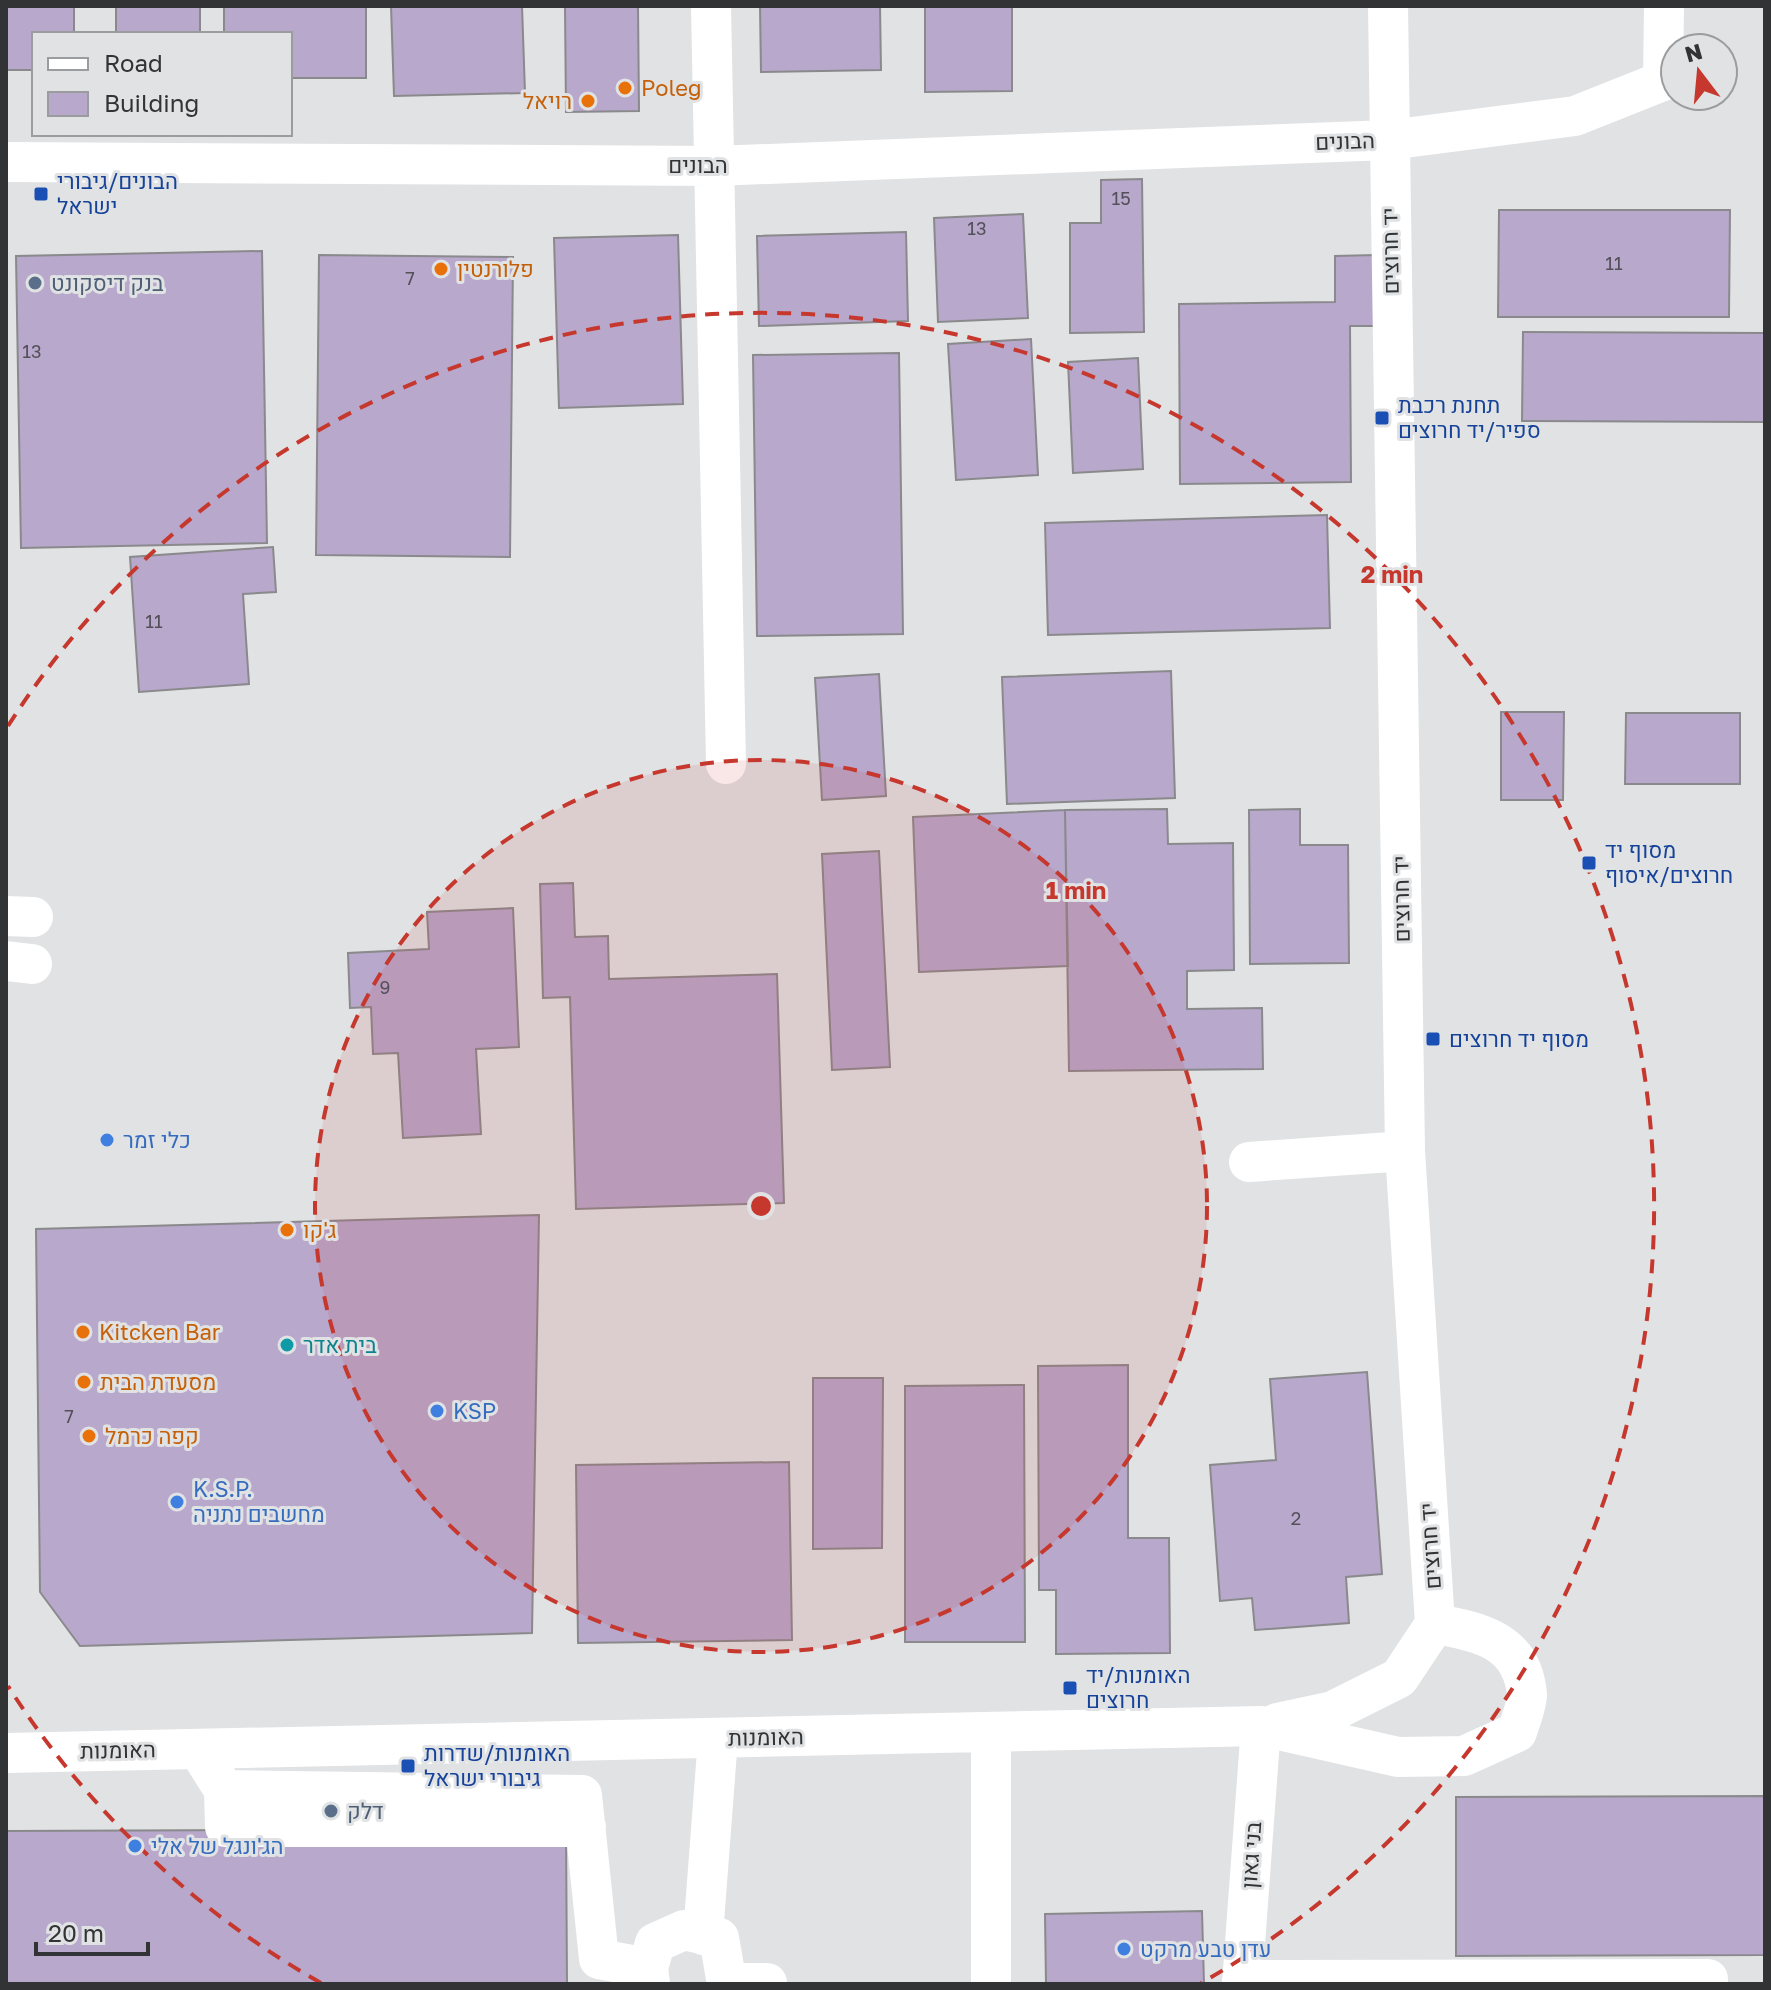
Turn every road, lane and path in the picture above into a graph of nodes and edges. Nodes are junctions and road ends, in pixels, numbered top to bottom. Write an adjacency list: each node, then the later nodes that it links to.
1 (711, 6): 6 (street)
2 (1388, 6): 4 (street, יד חרוצים)
3 (1664, 6): 4 (street, הבונים)
4 (1389, 140): 6 (street, הבונים); 8 (street, יד חרוצים)
5 (6, 162): 6 (street, הבונים)
6 (715, 166): 7 (street)
7 (726, 764)
8 (1405, 1151): 9 (street); 10 (street, יד חרוצים)
9 (1249, 1162)
10 (1435, 1624): 11 (street); 11 (street, האומנות)
11 (1261, 1726): 12 (street, האומנות); 18 (street, בני גאון)
12 (991, 1732): 13 (street, האומנות); 21 (street)
13 (708, 1738): 14 (street, האומנות); 16 (street)
14 (198, 1749): 15 (street, האומנות); 17 (street)
15 (6, 1753)
16 (694, 1932): 17 (street); 20 (street)
17 (649, 1976)
18 (1242, 1982): 22 (street)
19 (767, 1983): 20 (street)
20 (727, 1984)
21 (991, 1984)
22 (1708, 1984)

